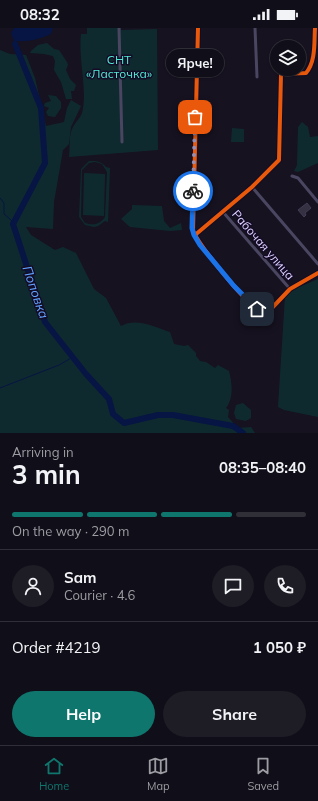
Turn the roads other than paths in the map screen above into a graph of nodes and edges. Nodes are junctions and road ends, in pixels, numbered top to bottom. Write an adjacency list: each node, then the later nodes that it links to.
1 (119, 28): 6 (street)
2 (198, 28): 11 (street)
3 (256, 28): 5 (street)
4 (315, 28): 8 (street)
5 (257, 77)
6 (122, 142)
7 (292, 176): 9 (street)
8 (252, 187): 10 (street); 12 (street)
9 (318, 202)
10 (223, 212): 11 (street); 14 (street, Рабочая улица)
11 (194, 235): 14 (street)
12 (318, 264)
13 (318, 273): 14 (street)
14 (290, 289)

